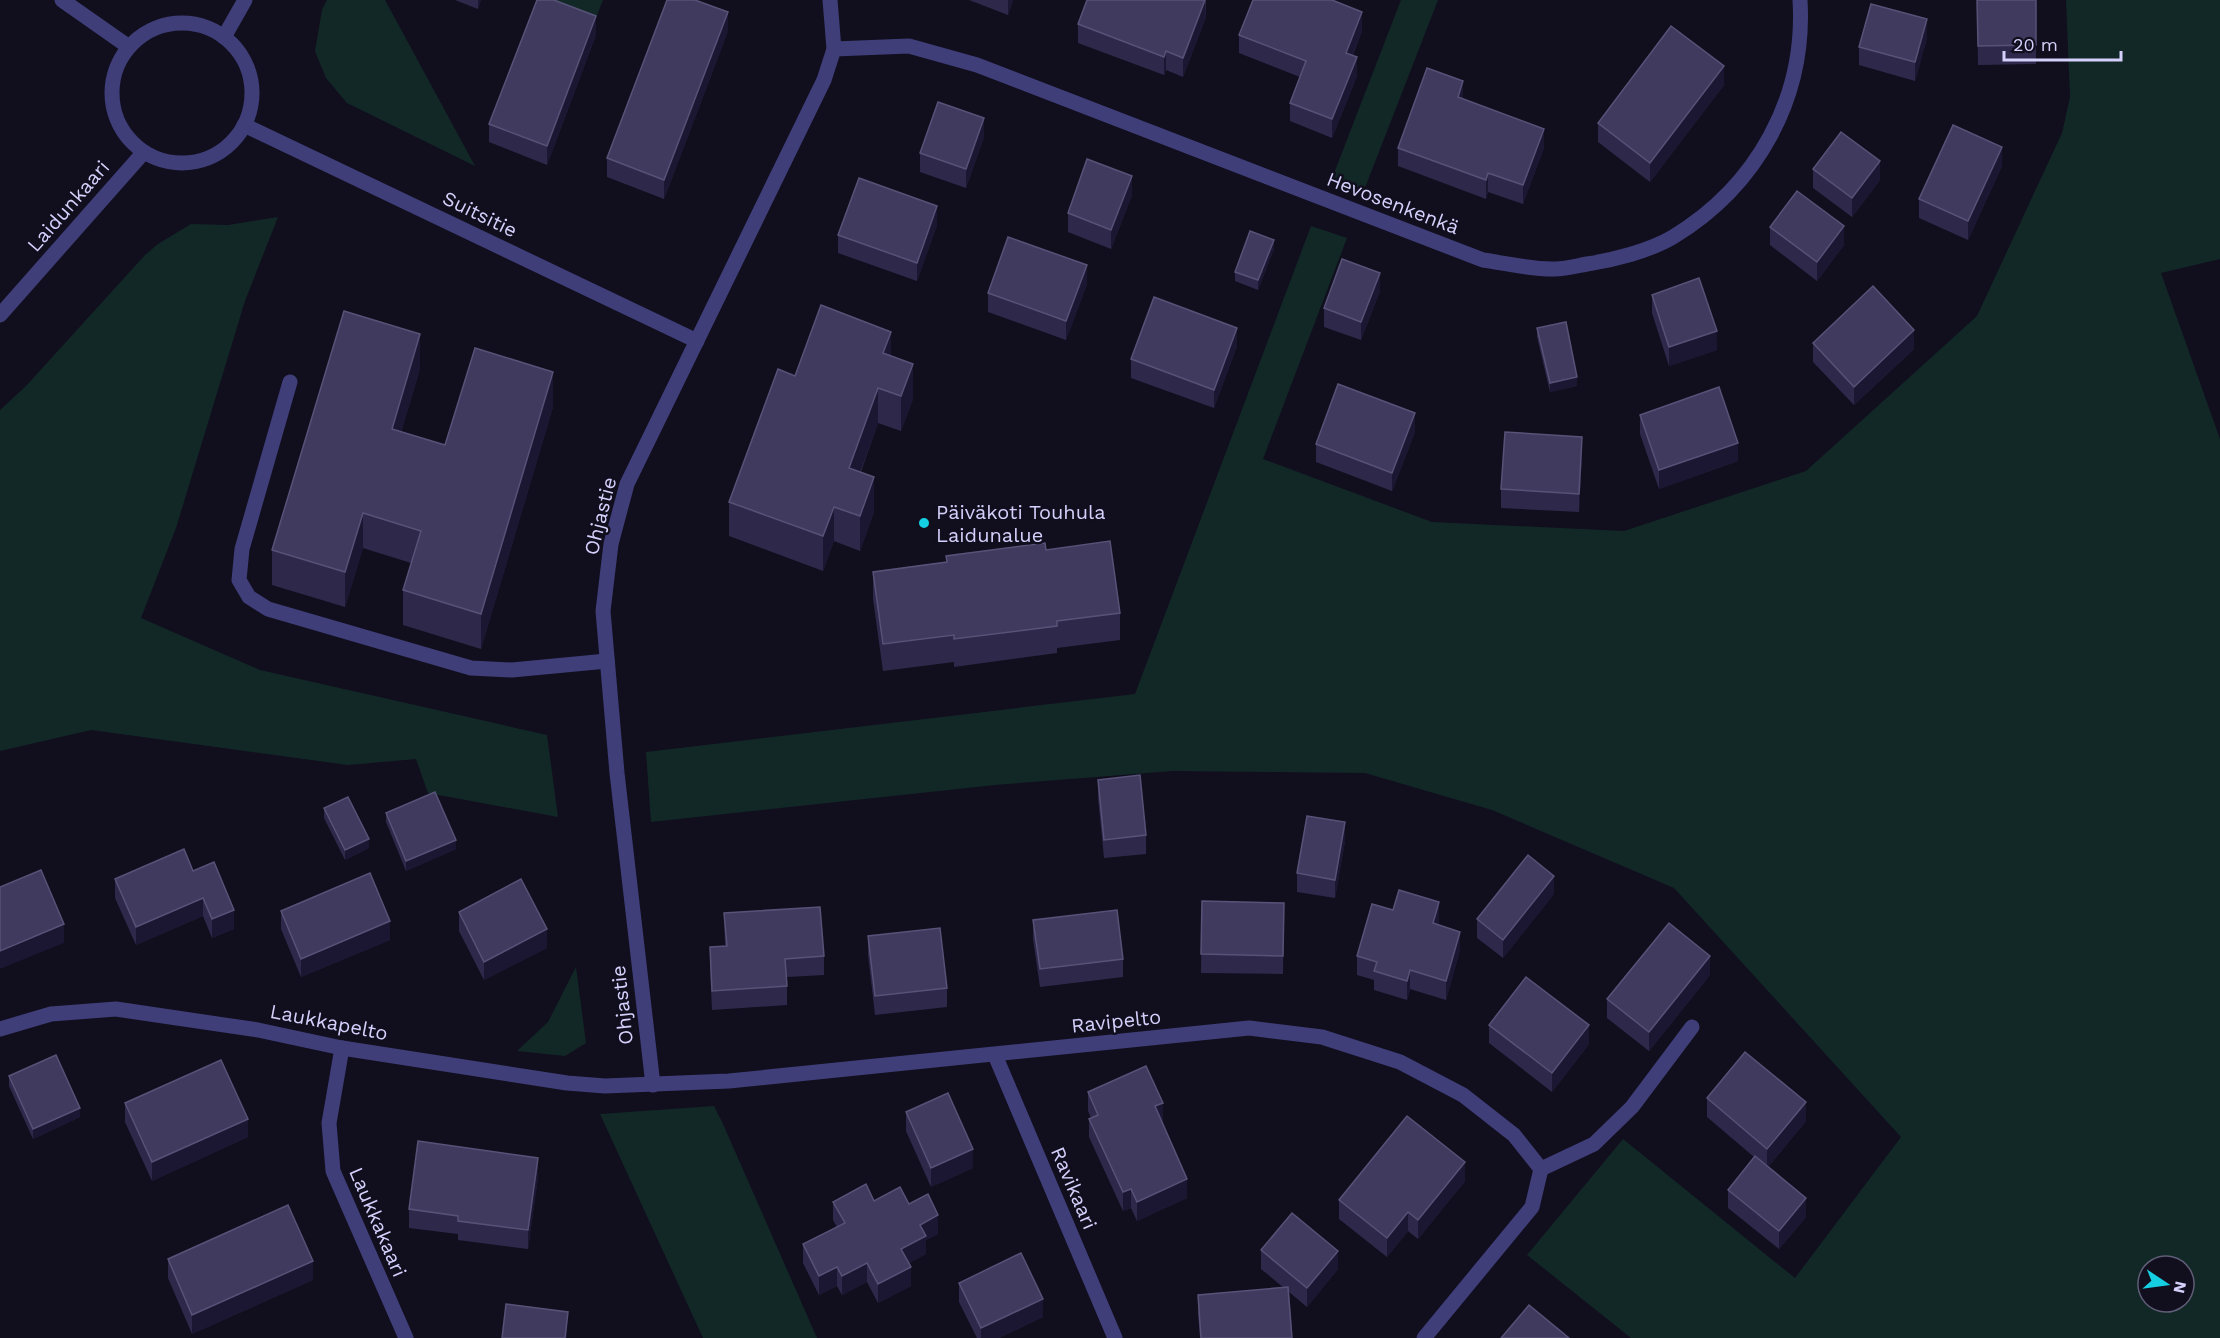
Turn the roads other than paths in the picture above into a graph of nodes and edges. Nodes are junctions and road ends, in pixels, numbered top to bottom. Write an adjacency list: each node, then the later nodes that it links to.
1 (62, 0): 6 (street)
2 (245, 0): 5 (street)
3 (830, 0): 7 (street, Ohjastie)
4 (1800, 0): 7 (street, Hevosenkenkä)
5 (224, 37): 6 (street); 8 (street)
6 (129, 47): 9 (street)
7 (834, 49): 11 (street, Ohjastie)
8 (244, 125): 9 (street); 11 (street, Suitsitie)
9 (144, 152): 10 (street, Laidunkaari)
10 (0, 315)
11 (697, 341): 13 (street, Ohjastie)
12 (290, 382): 13 (street)
13 (608, 661): 18 (street, Ohjastie)
14 (1692, 1027): 19 (street)
15 (0, 1029): 16 (street, Laukkapelto)
16 (342, 1048): 18 (street, Laukkapelto); 20 (street, Laukkakaari)
17 (995, 1055): 18 (street, Ravipelto); 19 (street, Ravipelto); 21 (street, Ravikaari)
18 (652, 1085)
19 (1541, 1169): 22 (street)
20 (406, 1338)
21 (1115, 1338)
22 (1424, 1338)

